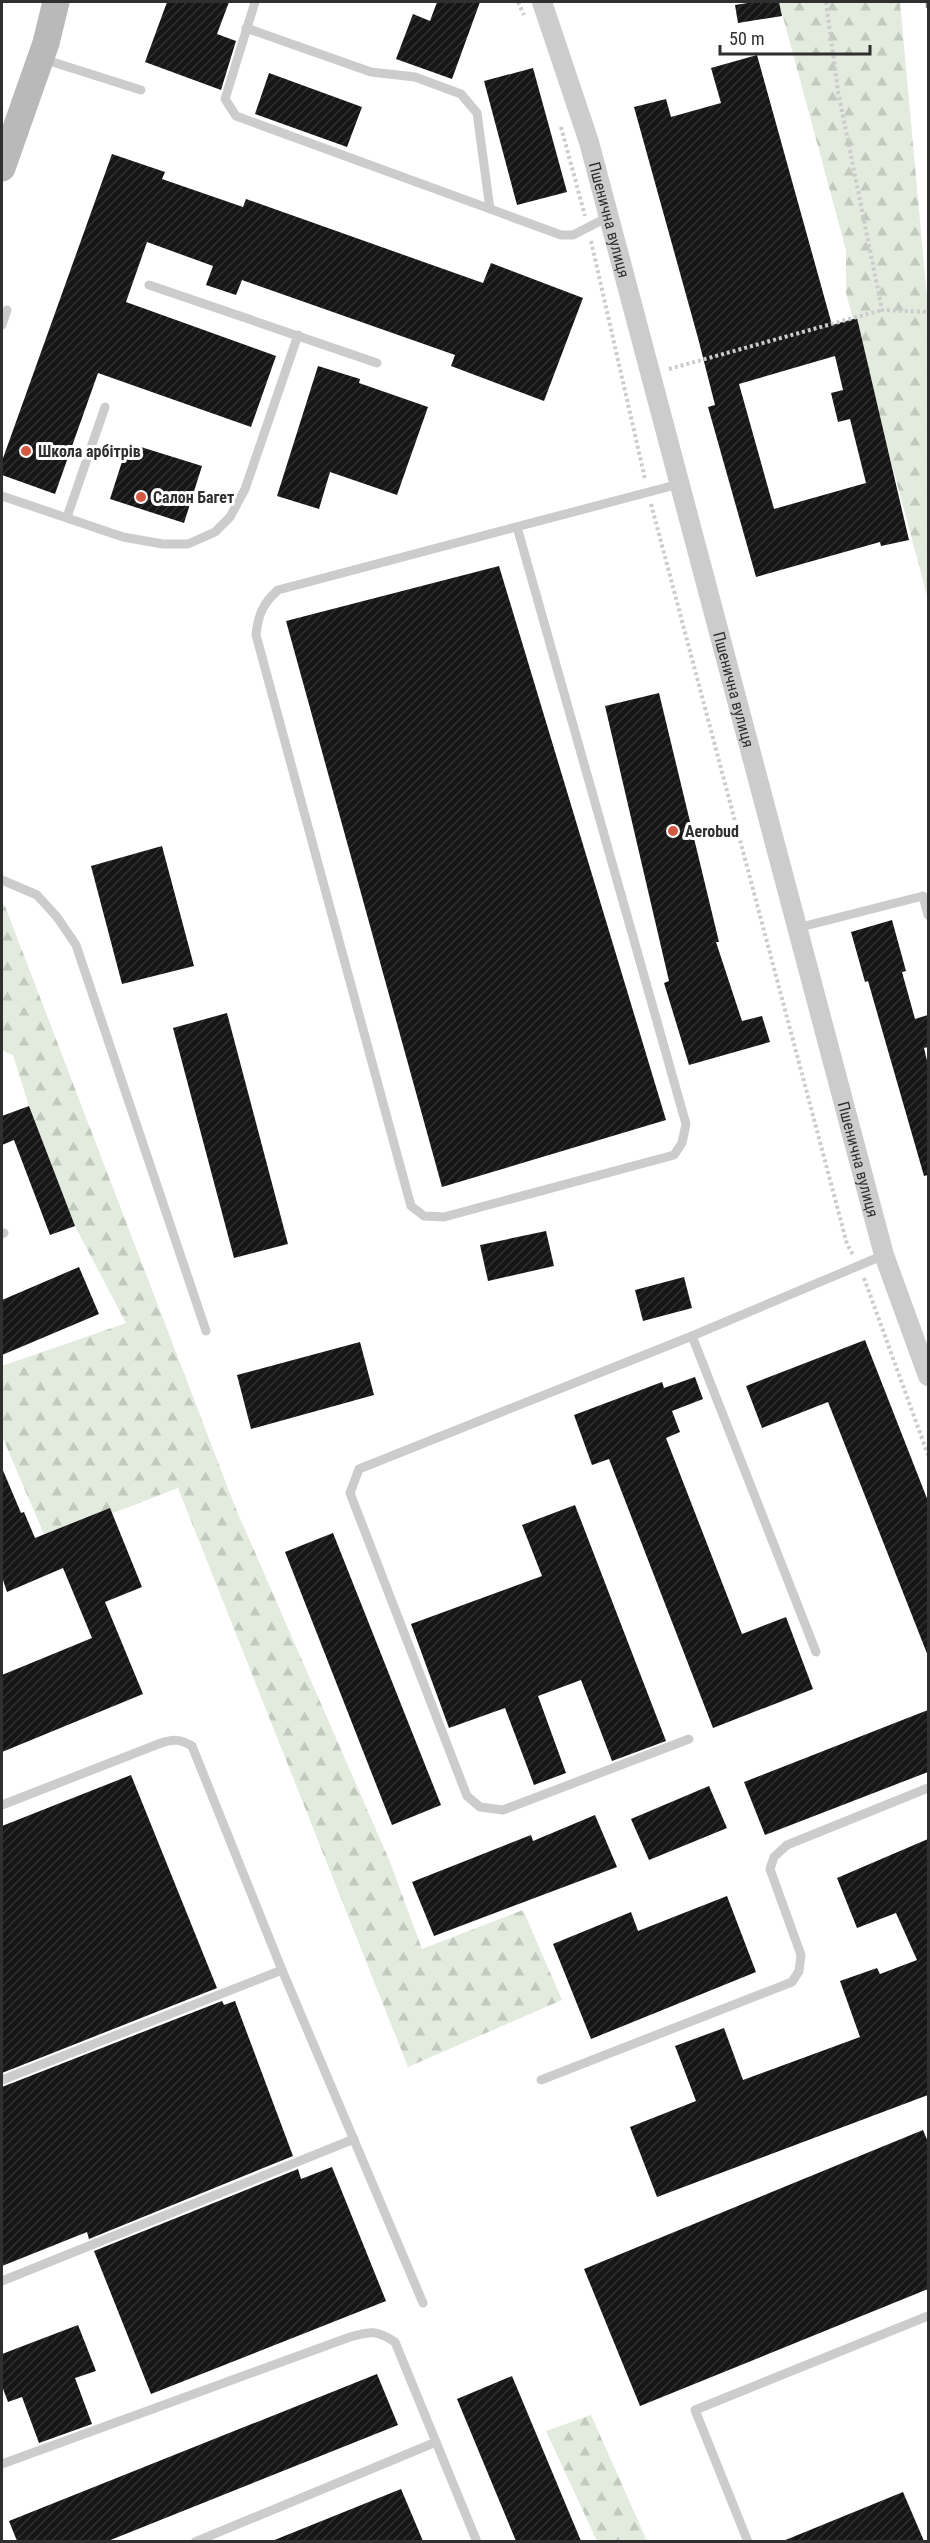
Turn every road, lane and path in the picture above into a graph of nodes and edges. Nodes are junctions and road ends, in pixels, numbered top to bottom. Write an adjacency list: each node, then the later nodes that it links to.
1 (56, 2): 8 (main road)
2 (255, 2): 7 (lane)
3 (518, 2): 6 (path)
4 (542, 2): 13 (street, Пшенична вулиця)
5 (826, 2): 17 (path)
6 (526, 22)
7 (246, 28): 12 (lane); 12 (lane)
8 (41, 58): 9 (lane); 11 (main road)
9 (141, 90)
10 (559, 117): 14 (path)
11 (2, 168)
12 (490, 209): 14 (lane)
13 (609, 216): 14 (lane); 22 (street, Пшенична вулиця)
14 (588, 228): 25 (path)
15 (149, 285): 20 (lane)
16 (7, 310): 19 (lane)
17 (882, 310): 18 (path); 22 (path)
18 (928, 312)
19 (2, 325)
20 (298, 334): 21 (lane); 27 (lane)
21 (377, 363)
22 (650, 374): 24 (street, Пшенична вулиця)
23 (105, 407): 27 (lane)
24 (679, 484): 25 (lane); 31 (street, Пшенична вулиця)
25 (648, 493): 28 (lane); 33 (path)
26 (2, 496): 27 (lane)
27 (67, 517)
28 (517, 527): 28 (lane)
29 (2, 880): 34 (lane)
30 (928, 915): 31 (lane)
31 (797, 928): 32 (street, Пшенична вулиця)
32 (884, 1255): 33 (lane); 36 (street, Пшенична вулиця)
33 (860, 1266): 35 (lane); 38 (path)
34 (206, 1331)
35 (692, 1336): 39 (lane); 40 (lane)
36 (924, 1348): 37 (street, Пшенична вулиця)
37 (928, 1376)
38 (928, 1455)
39 (816, 1652)
40 (689, 1739)
41 (928, 1788): 45 (lane)
42 (2, 1805): 43 (lane)
43 (282, 1970): 44 (lane); 46 (lane)
44 (2, 2080)
45 (541, 2080)
46 (354, 2139): 47 (lane); 48 (lane)
47 (2, 2281)
48 (423, 2303)
49 (928, 2316): 54 (lane)
50 (436, 2442): 51 (lane); 52 (lane); 53 (lane)
51 (2, 2464)
52 (195, 2541)
53 (477, 2541)
54 (748, 2541)

